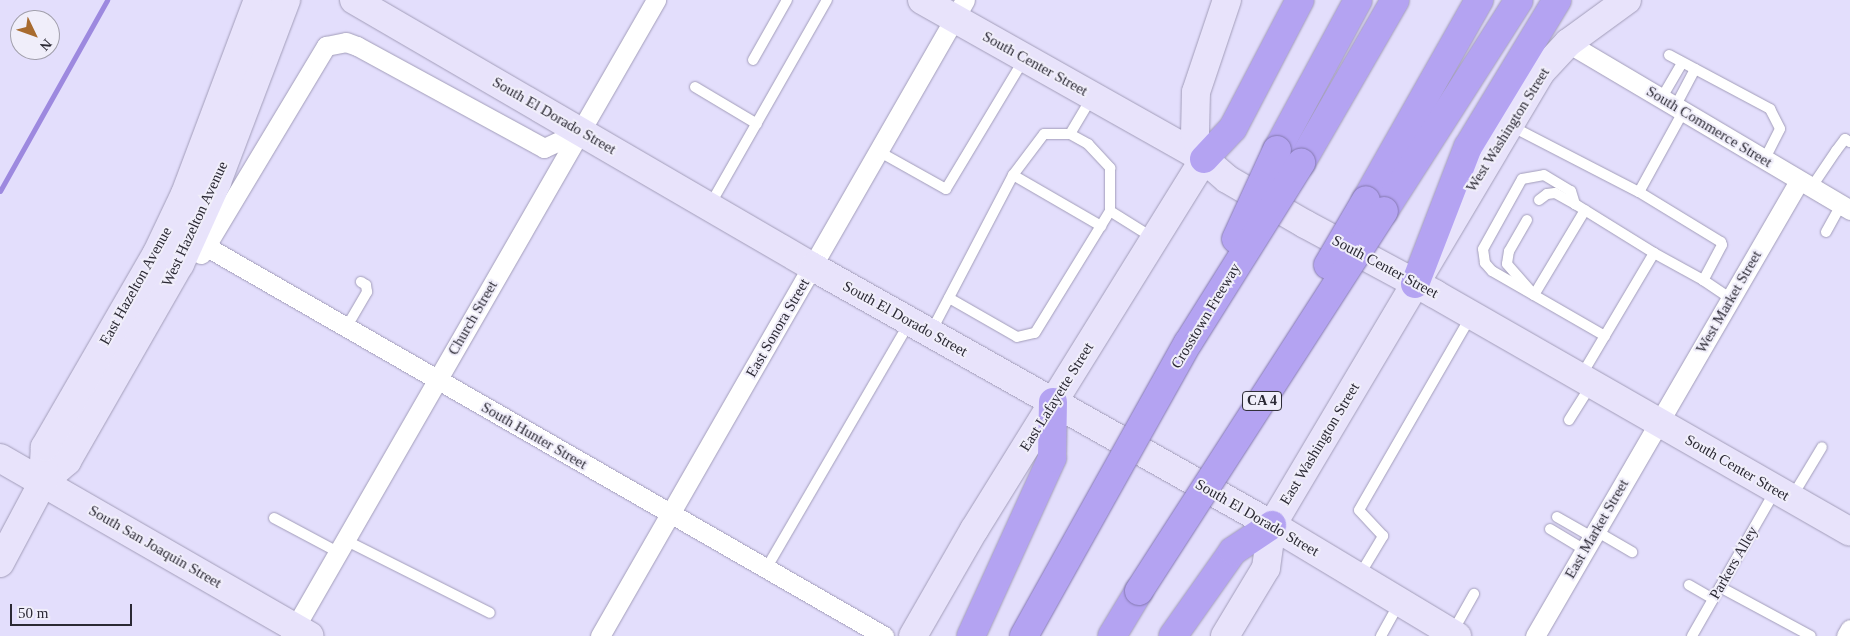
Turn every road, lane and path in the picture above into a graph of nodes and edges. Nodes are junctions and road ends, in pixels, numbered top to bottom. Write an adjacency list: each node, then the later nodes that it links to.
1 (258, 0): 69 (main road, East Hazelton Avenue)
2 (286, 0): 47 (main road, West Hazelton Avenue)
3 (656, 0): 28 (street, Church Street)
4 (787, 0): 20 (lane)
5 (827, 0): 26 (lane)
6 (922, 0): 16 (main road, South Center Street)
7 (1227, 0): 32 (main road)
8 (1300, 0): 32 (highway)
9 (1358, 0): 61 (highway, bridge)
10 (1395, 0): 61 (highway, Crosstown Freeway, bridge)
11 (1479, 0): 40 (highway, CA 4)
12 (1519, 0): 40 (highway)
13 (1557, 0): 53 (highway)
14 (1627, 0): 17 (main road, West Washington Street)
15 (361, 4): 28 (main road, South El Dorado Street)
16 (960, 9): 19 (main road, South Center Street); 31 (street, East Sonora Street)
17 (1568, 43): 25 (street, South Commerce Street); 27 (main road, West Washington Street)
18 (1670, 55): 21 (lane)
19 (1024, 58): 24 (main road, South Center Street); 31 (lane)
20 (753, 60)
21 (1682, 62): 22 (lane); 25 (lane)
22 (1695, 70): 25 (lane); 33 (lane)
23 (695, 87): 26 (lane)
24 (1092, 96): 29 (lane); 32 (main road, South Center Street)
25 (1673, 106): 33 (street, South Commerce Street); 36 (lane)
26 (757, 124): 39 (lane)
27 (1509, 124): 36 (lane); 53 (main road, West Washington Street)
28 (580, 131): 39 (main road, South El Dorado Street); 47 (street); 62 (street, Church Street)
29 (1070, 134): 34 (lane); 43 (lane)
30 (1850, 142): 35 (lane)
31 (878, 151): 50 (street, East Sonora Street)
32 (1204, 159): 48 (main road, East Lafayette Street); 53 (main road, South Center Street)
33 (1764, 160): 35 (street, South Commerce Street)
34 (1013, 175): 45 (lane); 55 (lane)
35 (1805, 184): 41 (street, South Commerce Street); 56 (street, West Market Street)
36 (1639, 192): 51 (lane)
37 (1539, 200): 38 (lane)
38 (1575, 204): 42 (lane); 54 (lane)
39 (710, 206): 50 (main road, South El Dorado Street)
40 (1375, 206): 97 (highway, CA 4, bridge)
41 (1845, 207): 46 (lane)
42 (1585, 210): 49 (lane); 54 (lane)
43 (1110, 211): 45 (lane); 48 (lane)
44 (1528, 220): 54 (lane)
45 (1101, 226): 55 (lane)
46 (1826, 232)
47 (203, 235): 58 (street, South Hunter Street); 69 (main road, West Hazelton Avenue)
48 (1155, 239): 64 (main road, East Lafayette Street)
49 (1654, 253): 51 (lane); 60 (lane)
50 (813, 267): 59 (main road, South El Dorado Street); 71 (street, East Sonora Street)
51 (1702, 280): 56 (lane)
52 (361, 282): 58 (lane)
53 (1415, 284): 57 (main road, South Center Street); 74 (main road, East Washington Street)
54 (1534, 295): 60 (lane)
55 (949, 298): 59 (lane)
56 (1731, 299): 66 (street, West Market Street)
57 (1472, 315): 63 (main road, South Center Street); 82 (lane)
58 (346, 328): 62 (street, South Hunter Street)
59 (920, 328): 64 (main road, South El Dorado Street); 81 (lane)
60 (1605, 336): 63 (lane)
61 (1188, 343): 96 (highway, Crosstown Freeway, bridge)
62 (437, 380): 71 (street, South Hunter Street); 78 (street, Church Street)
63 (1586, 381): 65 (lane); 66 (main road, South Center Street)
64 (1053, 402): 74 (main road, South El Dorado Street); 94 (main road, East Lafayette Street); 95 (highway)
65 (1570, 420)
66 (1658, 423): 70 (main road, South Center Street); 77 (street, East Market Street)
67 (1822, 447): 70 (lane, Parkers Alley)
68 (0, 458): 69 (main road, South San Joaquin Street)
69 (43, 482): 80 (main road, East Hazelton Avenue); 90 (main road, South San Joaquin Street)
70 (1783, 494): 76 (main road, South Center Street); 84 (lane, Parkers Alley)
71 (670, 514): 81 (street, South Hunter Street); 92 (street, East Sonora Street)
72 (1557, 517): 77 (lane)
73 (274, 518): 78 (lane)
74 (1272, 525): 82 (main road, South El Dorado Street); 98 (highway); 99 (main road, East Washington Street)
75 (1550, 529): 77 (lane)
76 (1850, 532)
77 (1591, 539): 79 (lane); 101 (street, East Market Street)
78 (342, 546): 88 (lane); 90 (street, Church Street)
79 (1632, 552)
80 (0, 563)
81 (766, 569): 93 (street, South Hunter Street)
82 (1358, 578): 87 (main road, South El Dorado Street)
83 (1689, 585): 86 (lane)
84 (1720, 587): 86 (lane, Parkers Alley); 103 (lane)
85 (1474, 594): 91 (lane)
86 (1713, 599): 102 (lane, Parkers Alley)
87 (1400, 603): 91 (main road, South El Dorado Street); 100 (lane)
88 (490, 612)
89 (1850, 629): 104 (street)
90 (298, 633)
91 (1454, 635)
92 (600, 636)
93 (884, 636)
94 (913, 636)
95 (971, 636)
96 (1024, 636)
97 (1112, 636)
98 (1173, 636)
99 (1225, 636)
100 (1381, 636)
101 (1535, 636)
102 (1692, 636)
103 (1811, 636)
104 (1846, 636)

